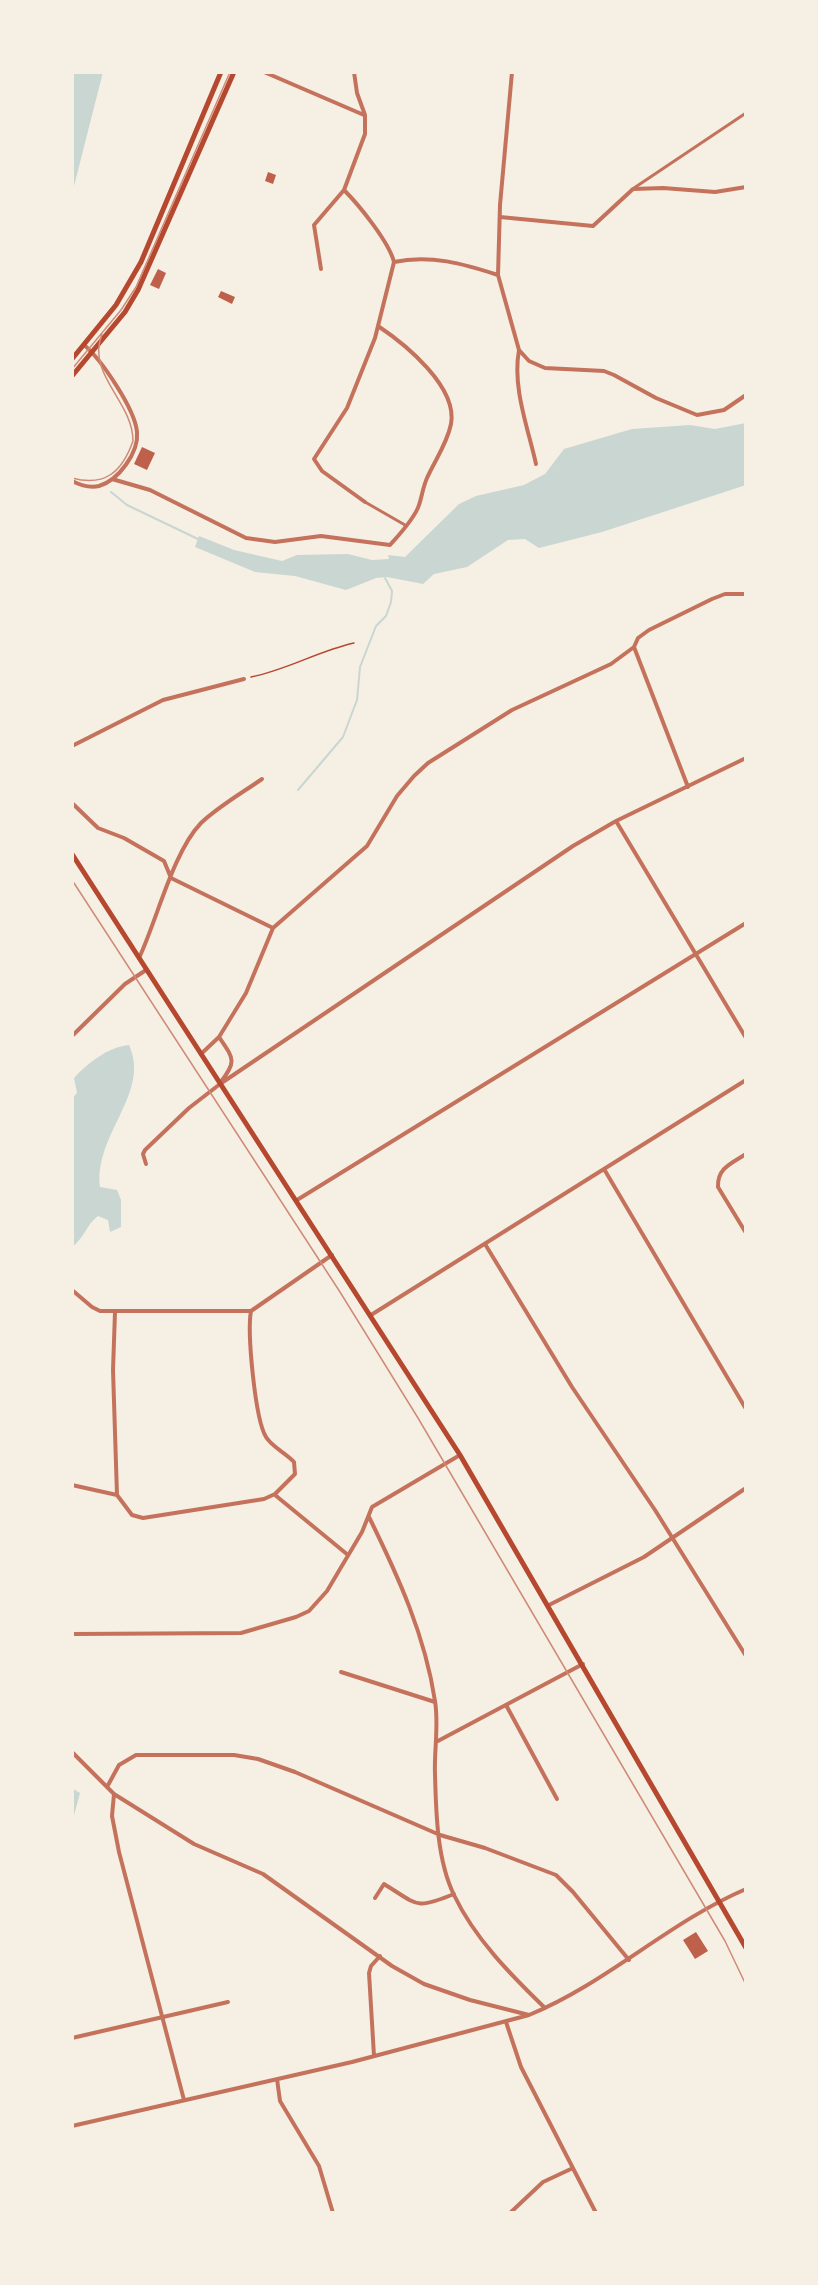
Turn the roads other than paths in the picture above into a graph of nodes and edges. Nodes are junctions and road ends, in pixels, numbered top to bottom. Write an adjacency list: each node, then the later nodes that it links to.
1 (221, 72): 16 (main road)
2 (234, 72): 18 (main road)
3 (264, 72): 7 (street)
4 (354, 72): 7 (street)
5 (512, 72): 11 (street)
6 (746, 113): 9 (street)
7 (365, 116): 10 (street)
8 (746, 188): 9 (street)
9 (633, 189): 11 (street)
10 (344, 190): 12 (street); 13 (street)
11 (500, 217): 14 (street)
12 (394, 262): 14 (street); 15 (street)
13 (321, 268)
14 (498, 275): 17 (street)
15 (378, 326): 25 (street); 26 (street)
16 (84, 345): 18 (street); 19 (main road)
17 (519, 350): 21 (street); 22 (street)
18 (92, 352): 20 (main road); 23 (street)
19 (72, 358)
20 (72, 376)
21 (746, 395)
22 (536, 464)
23 (112, 479): 24 (street); 26 (street)
24 (72, 481)
25 (365, 502): 26 (street)
26 (405, 525)
27 (746, 594): 28 (street)
28 (634, 647): 33 (street); 39 (street)
29 (244, 679): 30 (street)
30 (72, 746)
31 (746, 758): 33 (street)
32 (262, 779): 37 (street)
33 (688, 787): 35 (street)
34 (72, 803): 37 (street)
35 (616, 821): 40 (street); 48 (street)
36 (72, 854): 41 (main road)
37 (171, 878): 39 (street); 41 (street)
38 (746, 923): 40 (street)
39 (273, 928): 44 (street)
40 (696, 954): 45 (street); 52 (street)
41 (139, 958): 42 (main road)
42 (146, 970): 43 (street); 46 (main road)
43 (72, 1036)
44 (219, 1038): 46 (street); 48 (street)
45 (746, 1038)
46 (201, 1054): 48 (main road)
47 (746, 1080): 51 (street)
48 (220, 1084): 50 (street); 52 (main road)
49 (746, 1154): 53 (street)
50 (146, 1164)
51 (604, 1169): 54 (street); 60 (street)
52 (297, 1200): 55 (main road)
53 (746, 1233)
54 (485, 1244): 59 (street); 67 (street)
55 (332, 1255): 57 (street); 59 (main road)
56 (72, 1290): 58 (street)
57 (251, 1311): 58 (street); 64 (street)
58 (115, 1312): 65 (street)
59 (371, 1314): 61 (main road)
60 (746, 1408)
61 (460, 1455): 66 (street); 69 (main road)
62 (72, 1485): 65 (street)
63 (746, 1488): 67 (street)
64 (275, 1494): 65 (street); 68 (street)
65 (117, 1495)
66 (369, 1517): 68 (street); 74 (street)
67 (673, 1538): 69 (street); 71 (street)
68 (348, 1555): 70 (street)
69 (549, 1605): 72 (main road)
70 (72, 1634)
71 (746, 1656)
72 (583, 1664): 75 (street); 85 (main road)
73 (341, 1672): 74 (street)
74 (436, 1702): 76 (street)
75 (506, 1705): 76 (street); 80 (street)
76 (436, 1743): 81 (street)
77 (72, 1752): 78 (street)
78 (107, 1787): 79 (street); 81 (street)
79 (114, 1794): 87 (street); 92 (street)
80 (557, 1799)
81 (440, 1836): 83 (street); 88 (street)
82 (746, 1889): 85 (street)
83 (454, 1894): 84 (street); 90 (street)
84 (375, 1898)
85 (720, 1900): 86 (main road); 88 (street)
86 (746, 1948)
87 (380, 1956): 91 (street); 95 (street)
88 (629, 1960): 90 (street)
89 (228, 2002): 92 (street)
90 (545, 2008): 91 (street)
91 (529, 2015): 93 (street)
92 (163, 2016): 94 (street); 97 (street)
93 (506, 2022): 95 (street); 99 (street)
94 (72, 2038)
95 (374, 2056): 96 (street)
96 (277, 2079): 97 (street); 100 (street)
97 (184, 2100): 98 (street)
98 (72, 2126)
99 (573, 2168): 101 (street); 102 (street)
100 (333, 2213)
101 (510, 2213)
102 (596, 2213)

